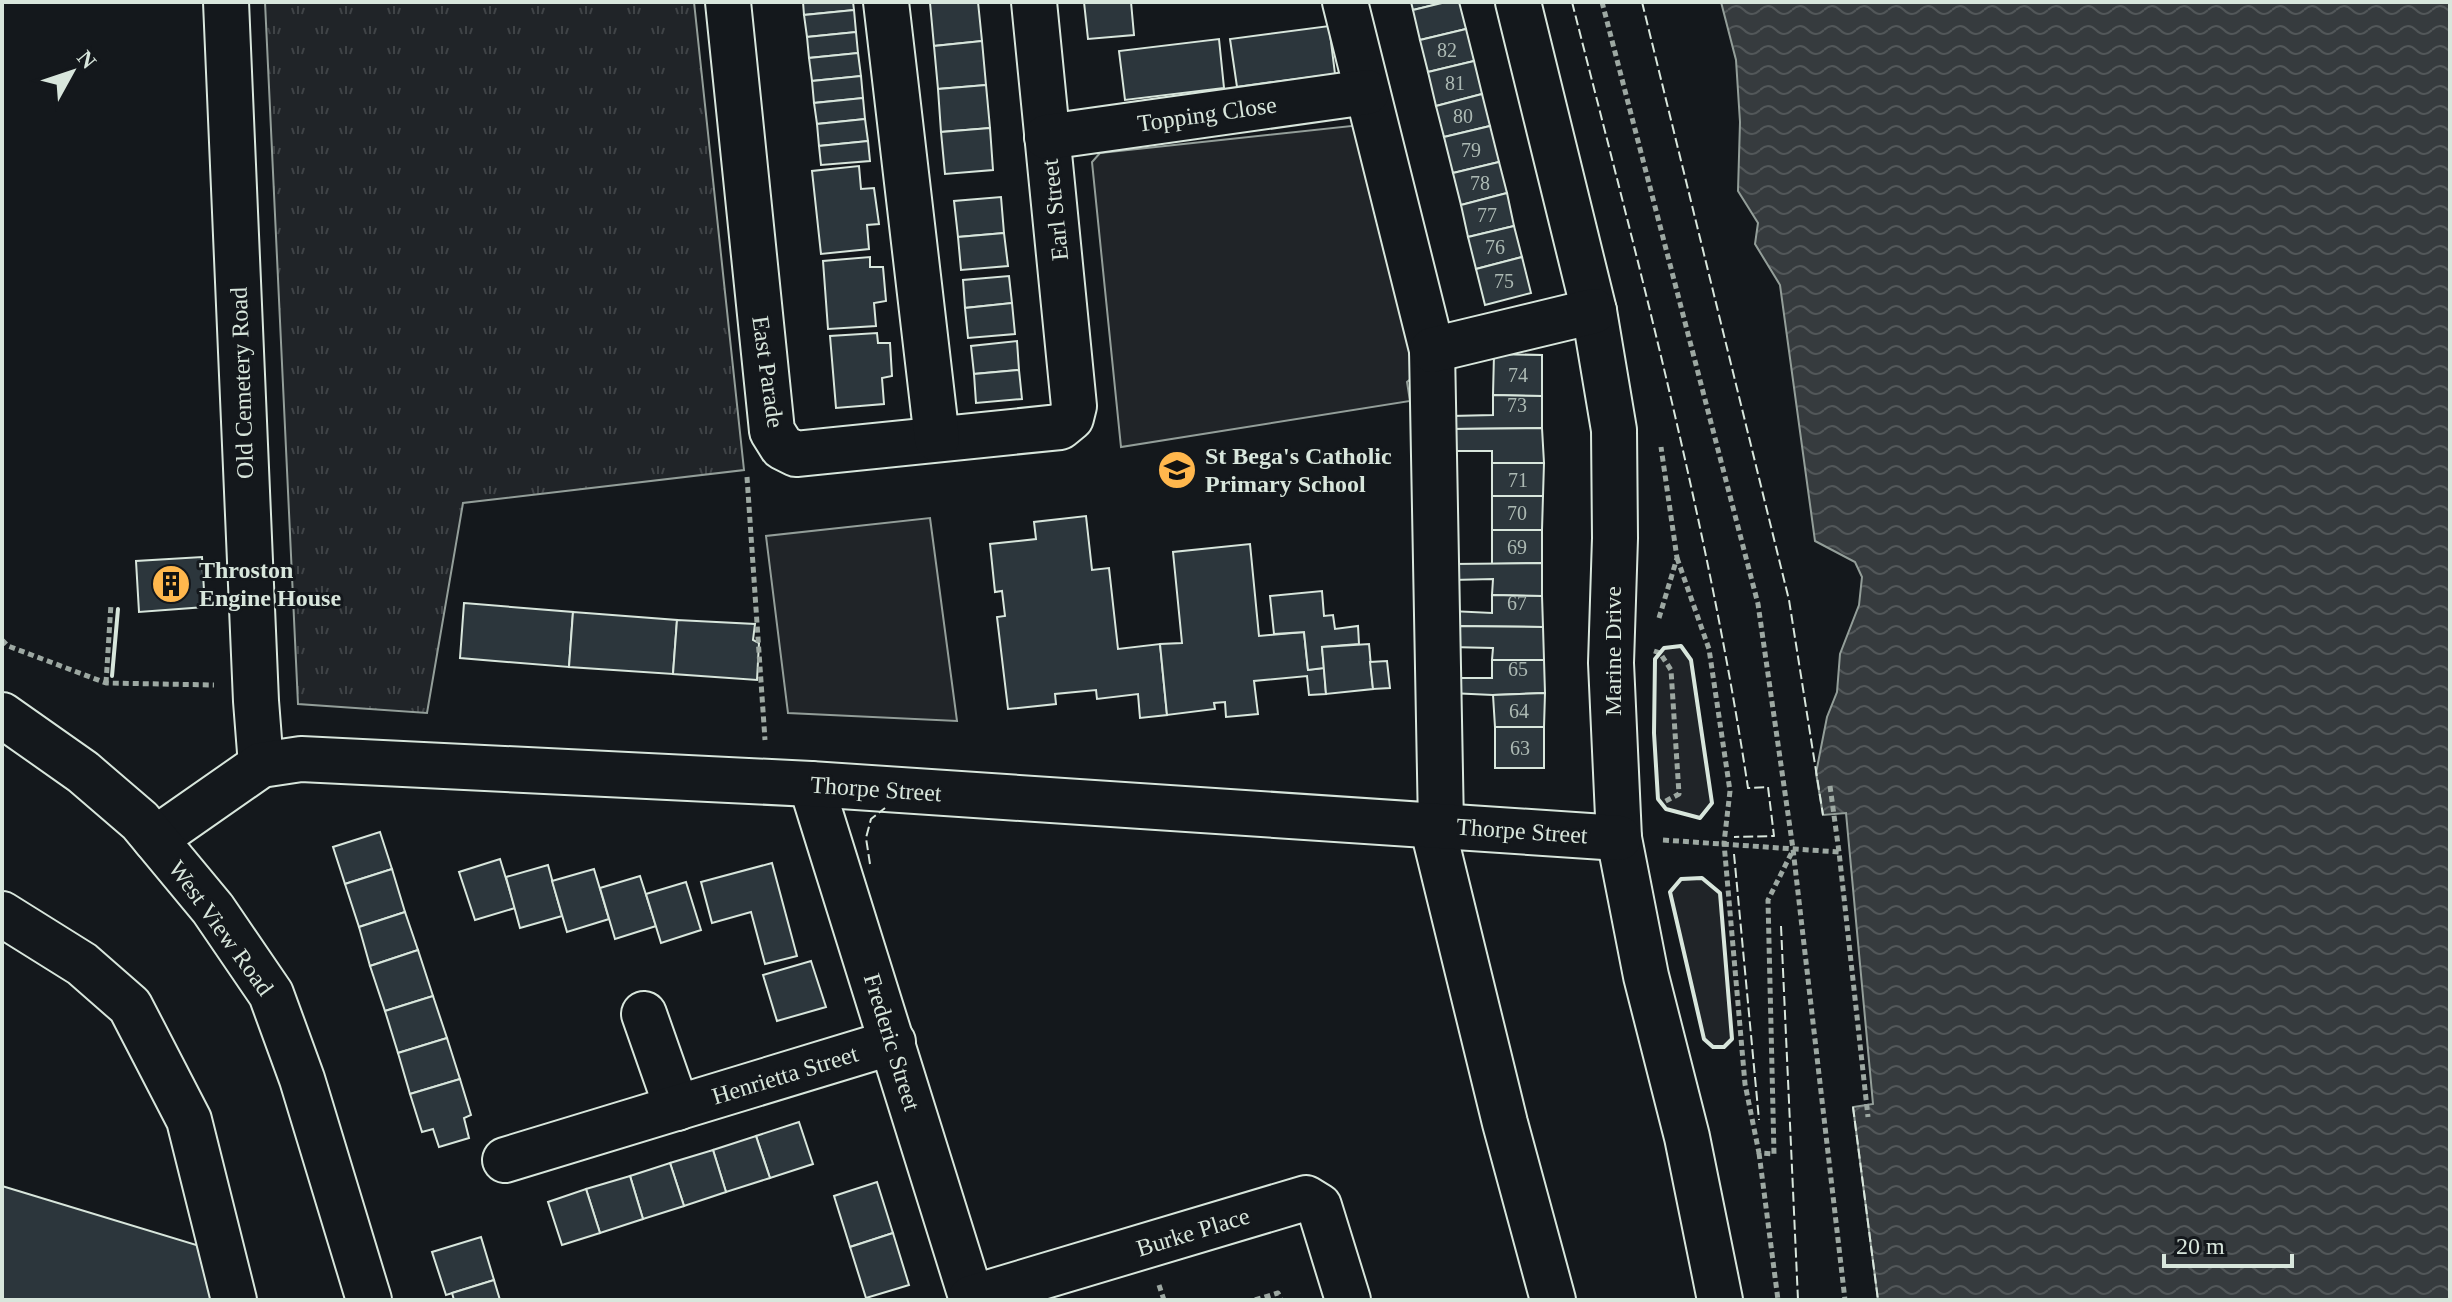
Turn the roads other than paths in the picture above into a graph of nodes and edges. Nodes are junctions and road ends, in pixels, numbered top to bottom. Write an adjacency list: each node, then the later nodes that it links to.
1 (226, 2): 14 (street, Old Cemetery Road)
2 (728, 2): 12 (street, East Parade)
3 (886, 2): 12 (street)
4 (1034, 2): 8 (street, Earl Street)
5 (1345, 2): 7 (street)
6 (1518, 2): 9 (street, Marine Drive)
7 (1367, 92): 8 (street, Topping Close); 10 (street)
8 (1047, 137): 11 (street, Earl Street)
9 (1594, 311): 10 (street); 18 (street, Marine Drive)
10 (1432, 350): 16 (street)
11 (1071, 418): 12 (street, East Parade)
12 (937, 439)
13 (2, 715): 17 (street, West View Road)
14 (261, 765): 15 (street, Thorpe Street); 17 (street, Thorpe Street)
15 (811, 784): 16 (street, Thorpe Street); 21 (street, Frederic Street)
16 (1436, 825): 18 (street, Thorpe Street); 28 (street)
17 (155, 839): 26 (street, West View Road)
18 (1634, 839): 29 (street, Marine Drive)
19 (2, 914): 25 (street)
20 (644, 1014): 22 (street)
21 (893, 1042): 22 (street, Henrietta Street); 24 (street, Frederic Street)
22 (677, 1108): 23 (street, Henrietta Street)
23 (505, 1160)
24 (971, 1299): 27 (street, Burke Place)
25 (234, 1300)
26 (369, 1300)
27 (1348, 1300)
28 (1553, 1300)
29 (1720, 1300)

